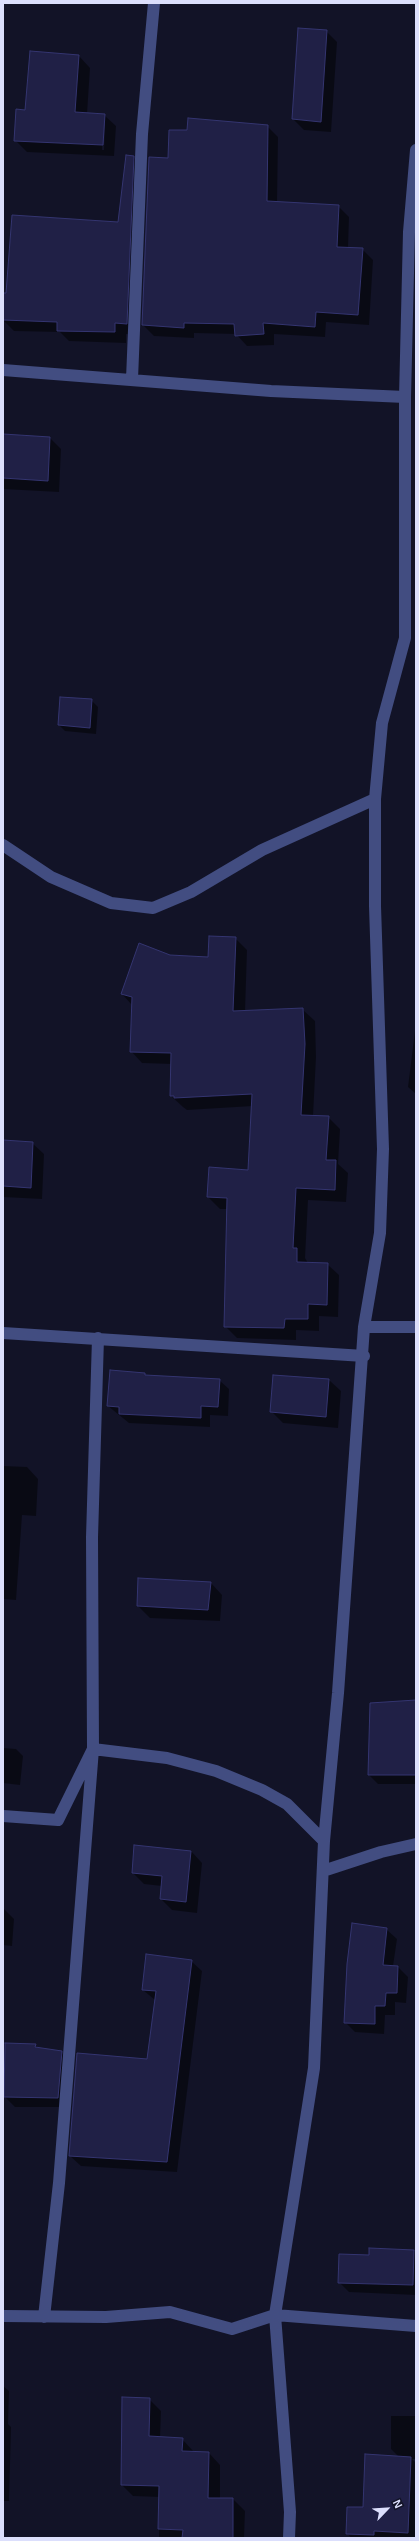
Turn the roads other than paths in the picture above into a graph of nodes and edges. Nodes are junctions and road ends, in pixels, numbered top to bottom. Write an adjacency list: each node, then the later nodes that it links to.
1 (154, 3): 4 (street)
2 (416, 150): 5 (street)
3 (3, 370): 4 (street)
4 (132, 379): 5 (street)
5 (405, 397): 6 (street)
6 (375, 799): 7 (street); 8 (street)
7 (3, 846)
8 (364, 1327): 9 (street); 12 (street)
9 (416, 1327)
10 (3, 1333): 11 (street)
11 (98, 1338): 12 (street); 13 (street)
12 (364, 1356): 15 (street)
13 (93, 1749): 14 (street); 15 (street); 20 (street)
14 (3, 1816)
15 (324, 1841): 17 (street)
16 (416, 1844): 17 (street)
17 (323, 1871): 18 (street)
18 (275, 2314): 20 (street); 21 (street); 22 (street)
19 (3, 2316): 20 (street)
20 (44, 2317)
21 (416, 2326)
22 (289, 2538)

